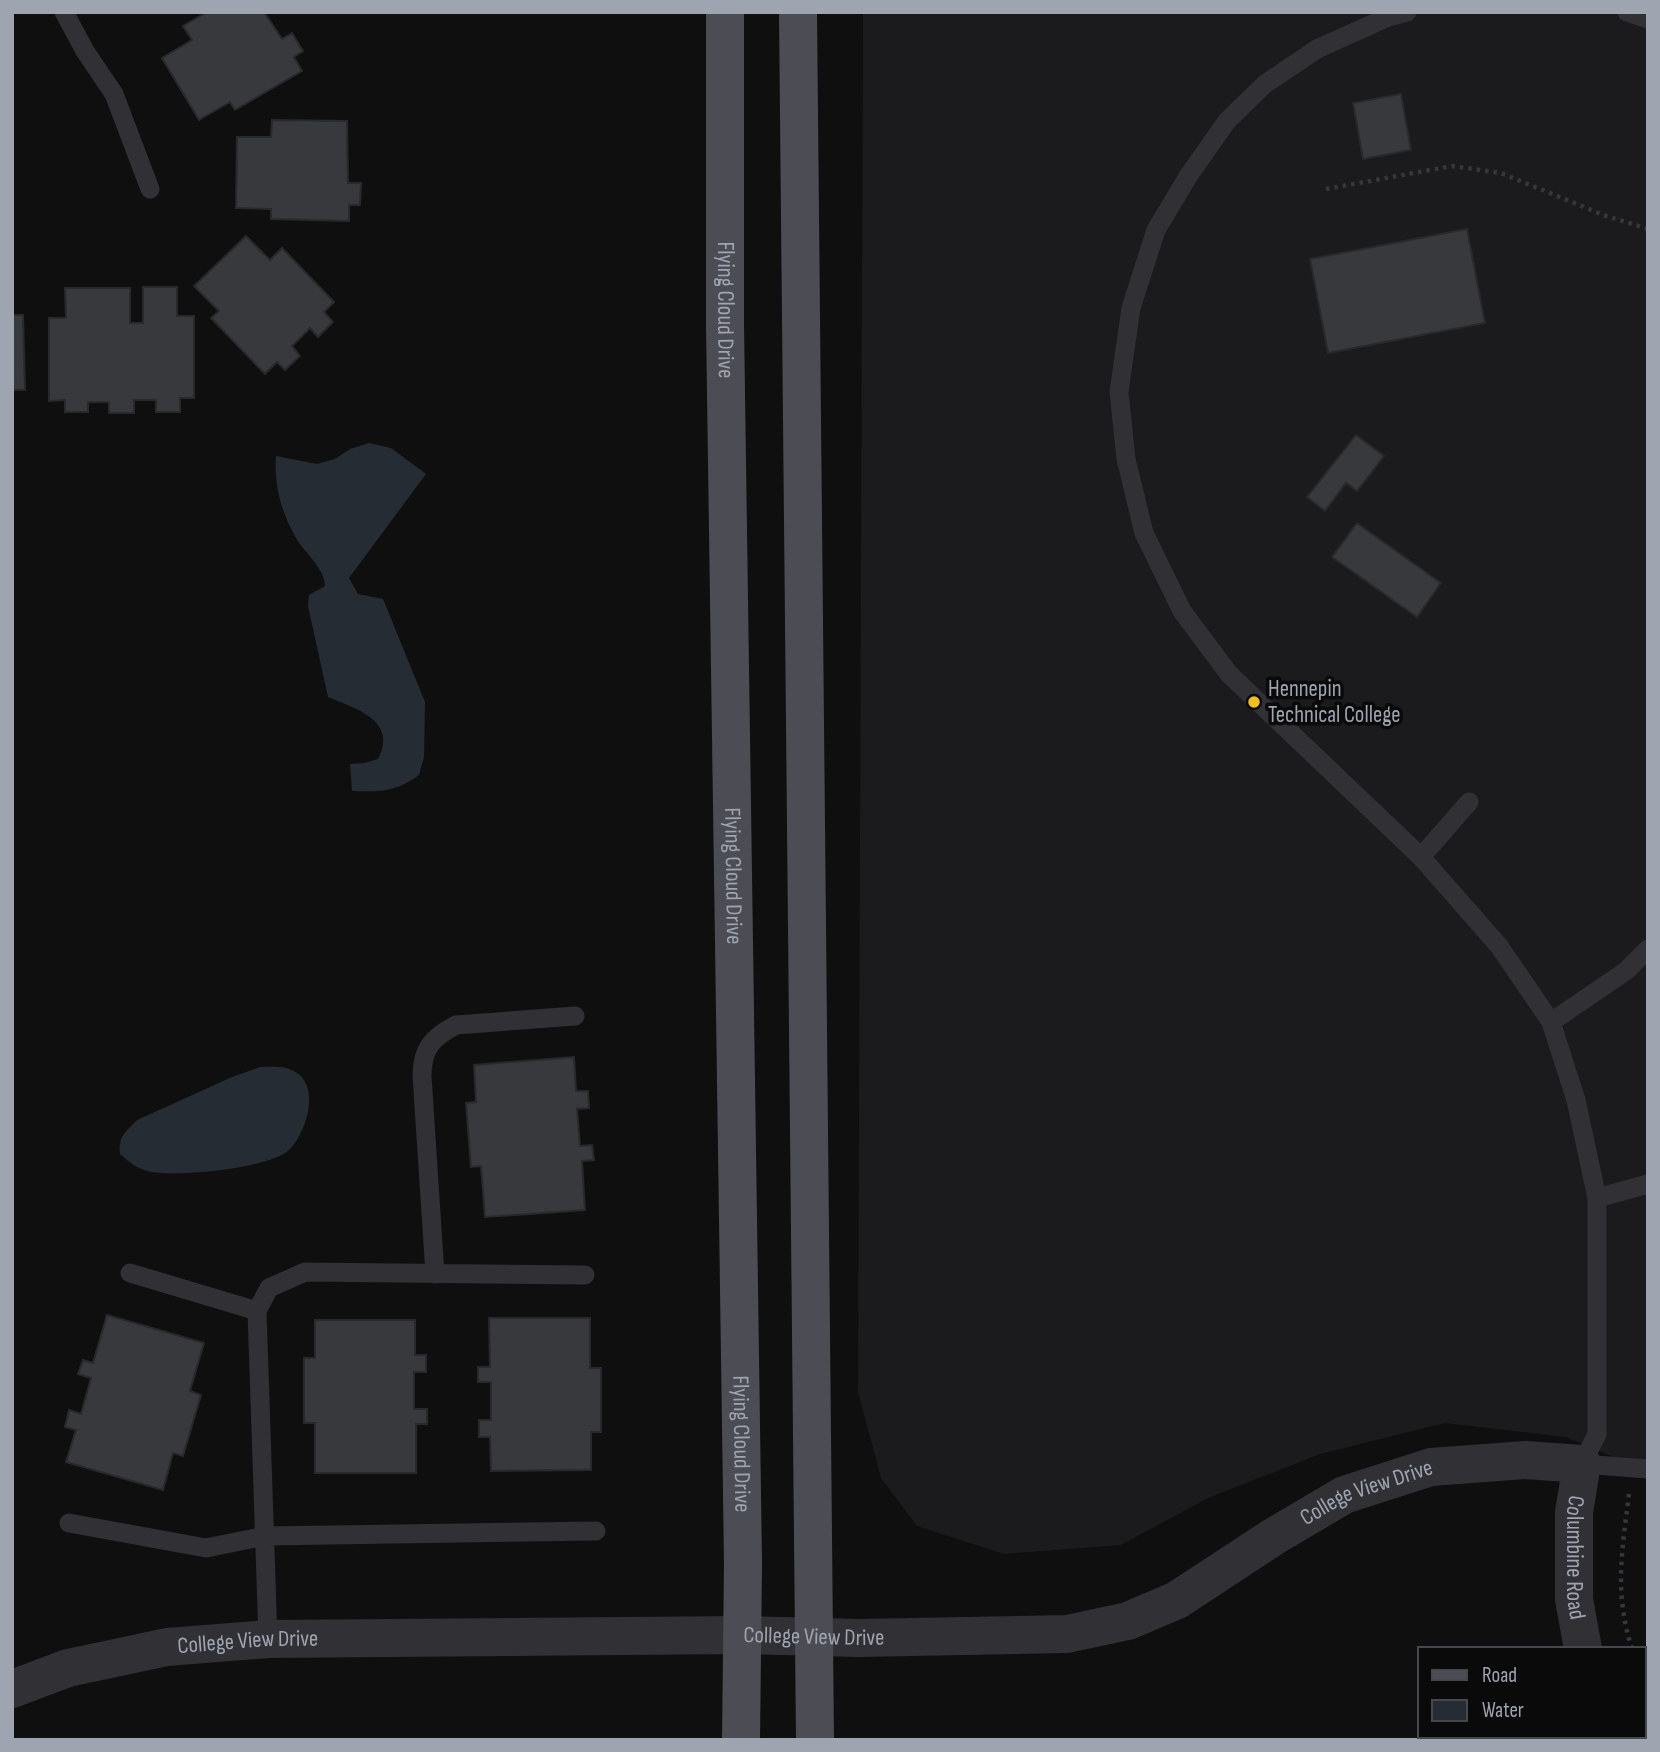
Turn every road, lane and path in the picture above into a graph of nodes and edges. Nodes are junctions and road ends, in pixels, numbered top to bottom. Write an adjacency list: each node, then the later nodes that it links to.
1 (64, 12): 7 (lane)
2 (725, 12): 26 (main road, Flying Cloud Drive)
3 (798, 12): 27 (main road)
4 (1408, 12): 11 (lane)
5 (1627, 12): 6 (lane)
6 (1648, 19)
7 (150, 189)
8 (1326, 189): 9 (path)
9 (1648, 229)
10 (1469, 802): 11 (lane)
11 (1421, 857): 14 (lane)
12 (1648, 949): 14 (lane)
13 (575, 1016): 18 (lane)
14 (1551, 1022): 16 (lane)
15 (1648, 1184): 16 (lane)
16 (1597, 1198): 21 (lane)
17 (130, 1273): 20 (lane)
18 (435, 1274): 19 (lane); 20 (lane)
19 (585, 1275)
20 (257, 1311): 25 (lane)
21 (1582, 1464): 22 (lane); 27 (street, College View Drive); 29 (street, Columbine Road)
22 (1640, 1469): 30 (path)
23 (69, 1523): 25 (lane)
24 (596, 1531): 25 (lane)
25 (265, 1536): 28 (lane)
26 (742, 1636): 27 (street, College View Drive); 28 (street, College View Drive); 32 (main road, Flying Cloud Drive)
27 (813, 1636): 33 (main road)
28 (268, 1639): 31 (street, College View Drive)
29 (1583, 1647)
30 (1631, 1647)
31 (12, 1689)
32 (741, 1740)
33 (815, 1740)

